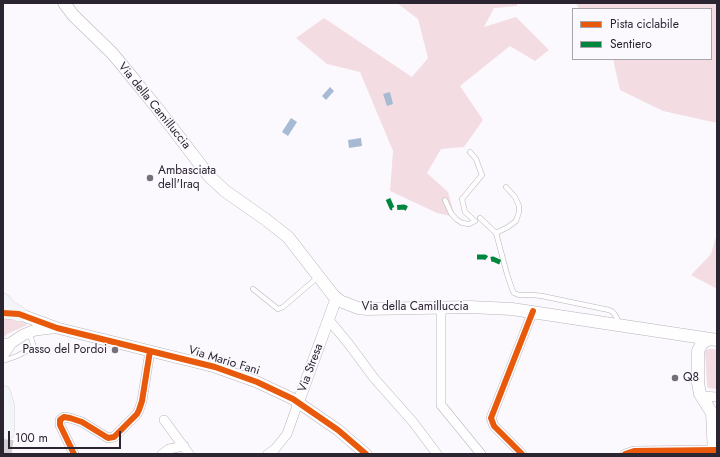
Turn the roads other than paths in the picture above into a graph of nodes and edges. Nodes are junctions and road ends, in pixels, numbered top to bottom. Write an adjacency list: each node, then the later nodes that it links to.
1 (64, 3): 7 (main road, Via della Camilluccia)
2 (470, 152): 4 (lane)
3 (506, 186): 6 (lane)
4 (445, 200)
5 (480, 218): 6 (lane)
6 (496, 233): 16 (lane)
7 (318, 277): 8 (lane); 9 (main road, Via della Camilluccia)
8 (254, 289)
9 (336, 299): 11 (main road, Via della Camilluccia); 15 (street, Via Stresa)
10 (3, 301): 14 (highway)
11 (441, 307): 12 (main road, Via della Camilluccia); 42 (street)
12 (533, 311): 16 (main road, Via della Camilluccia); 43 (street)
13 (3, 313): 14 (street)
14 (25, 316): 17 (street); 18 (street)
15 (328, 319): 29 (street, Via Stresa); 41 (street)
16 (618, 324): 19 (main road, Via della Camilluccia)
17 (57, 328): 18 (street); 22 (street, Via Mario Fani)
18 (29, 332): 21 (street); 25 (lane)
19 (681, 334): 20 (main road, Via della Camilluccia); 23 (main road)
20 (713, 339): 23 (main road)
21 (7, 344): 24 (street)
22 (150, 351): 29 (street, Via Mario Fani); 36 (street)
23 (698, 353): 27 (main road)
24 (3, 355)
25 (3, 361)
26 (3, 393): 32 (highway)
27 (702, 396): 28 (street); 31 (main road)
28 (717, 397)
29 (298, 403): 39 (street, Via Stresa); 40 (street, Via Mario Fani)
30 (164, 420): 33 (street)
31 (715, 424): 35 (main road)
32 (7, 432)
33 (184, 446): 37 (street); 38 (street)
34 (671, 452): 35 (street); 44 (street)
35 (715, 452)
36 (74, 454)
37 (162, 454)
38 (189, 454)
39 (268, 454)
40 (366, 454)
41 (437, 454)
42 (481, 454)
43 (522, 454)
44 (625, 454)

